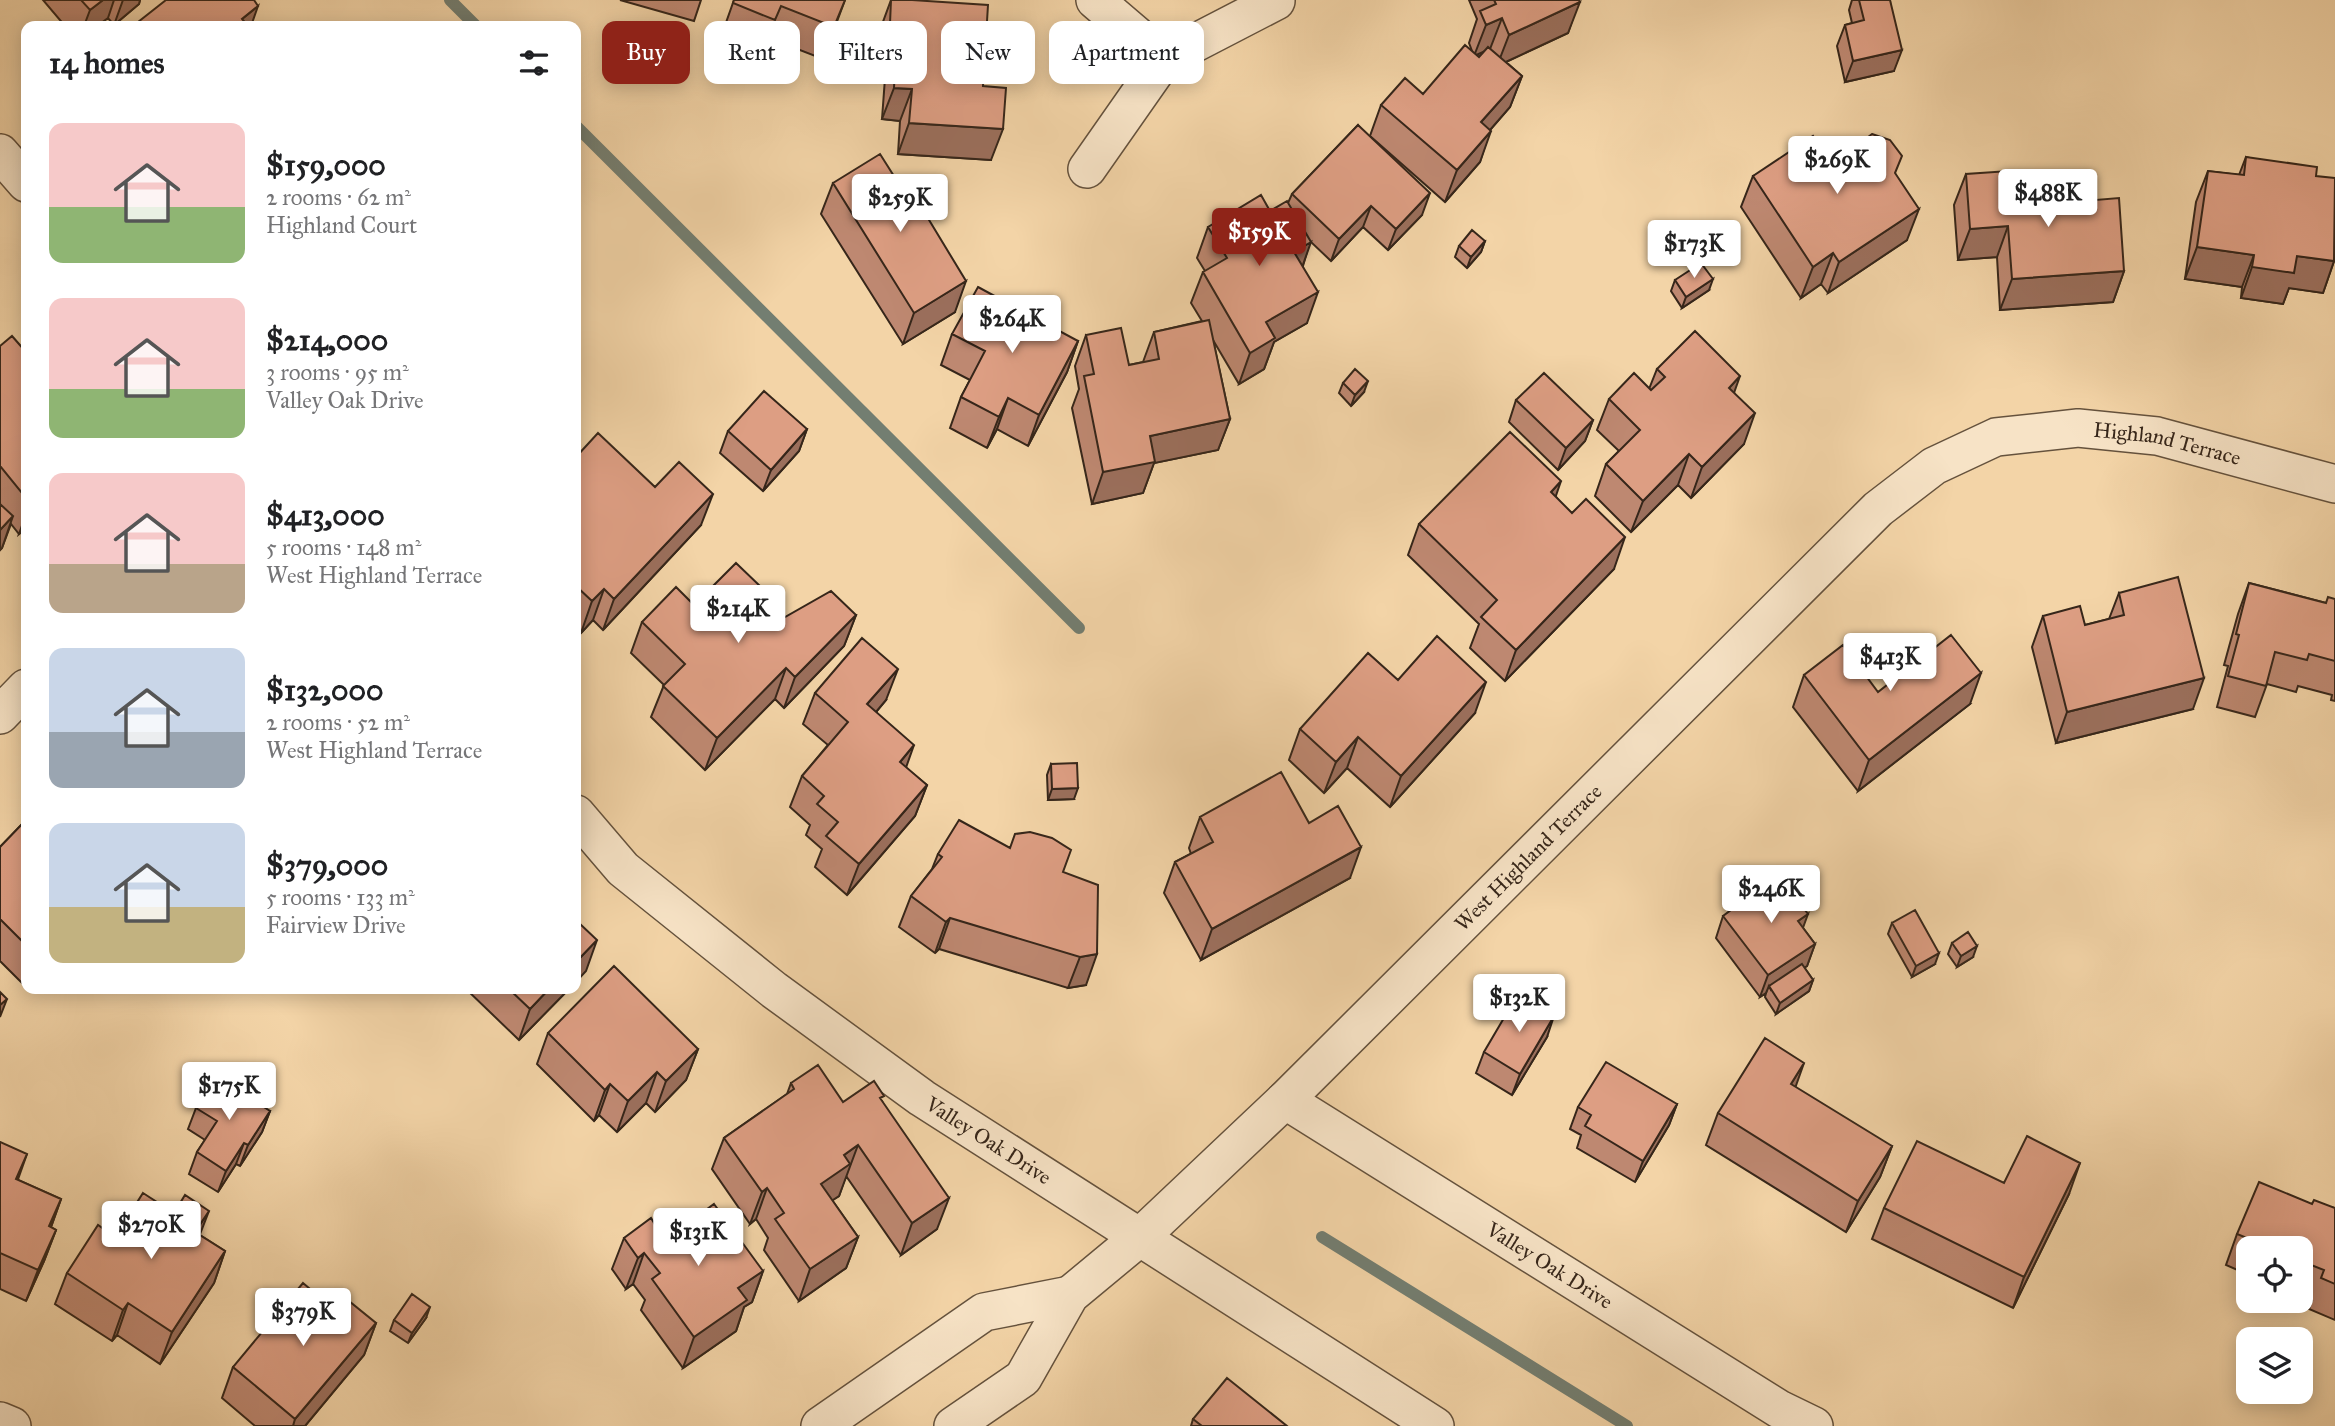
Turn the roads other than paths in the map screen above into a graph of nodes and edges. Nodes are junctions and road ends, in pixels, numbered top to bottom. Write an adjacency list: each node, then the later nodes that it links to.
1 (1095, 0): 3 (street)
2 (1276, 1): 4 (street)
3 (1120, 21)
4 (1204, 38)
5 (1146, 84): 7 (street)
6 (0, 153): 8 (street)
7 (1087, 169)
8 (21, 177)
9 (1996, 437): 10 (street, Highland Terrace); 14 (street, West Highland Terrace)
10 (2335, 484)
11 (21, 693): 12 (street)
12 (0, 715)
13 (581, 820): 15 (street, Valley Oak Drive)
14 (1284, 1100): 15 (street, West Highland Terrace); 22 (street, Valley Oak Drive)
15 (1139, 1237): 16 (street, West Highland Terrace); 21 (street, Valley Oak Drive)
16 (1070, 1296): 19 (street, West Highland Terrace); 20 (street, West Highland Terrace)
17 (0, 1421): 18 (street)
18 (12, 1426)
19 (820, 1426)
20 (953, 1426)
21 (1435, 1426)
22 (1814, 1426)

